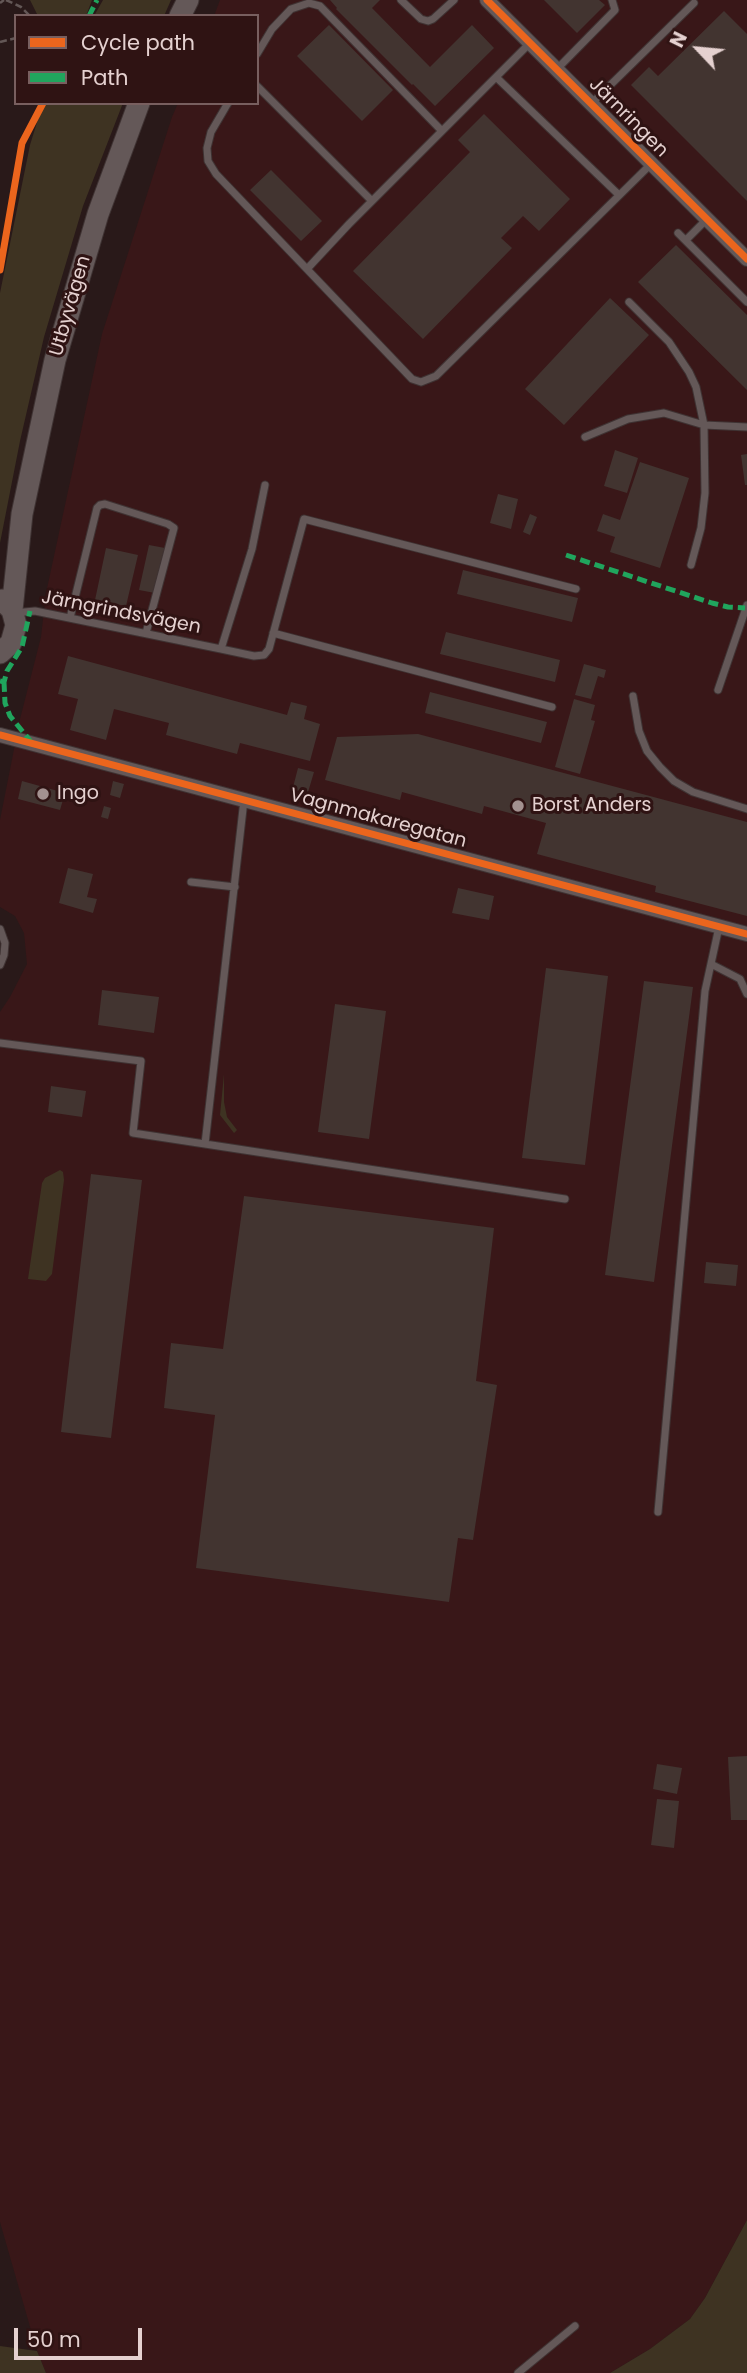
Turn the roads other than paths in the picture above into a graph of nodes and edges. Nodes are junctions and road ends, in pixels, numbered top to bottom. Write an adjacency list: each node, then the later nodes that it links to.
1 (401, 0): 2 (lane)
2 (454, 0)
3 (487, 0): 6 (street, Järnringen)
4 (612, 0): 8 (lane)
5 (694, 3): 11 (lane)
6 (531, 43): 8 (street, Järnringen); 9 (lane)
7 (259, 51): 14 (lane)
8 (557, 69): 11 (street, Järnringen)
9 (496, 77): 14 (lane); 16 (lane)
10 (259, 88): 17 (lane)
11 (591, 104): 15 (street, Järnringen)
12 (138, 105): 29 (main road, Utbyvägen)
13 (227, 105): 22 (lane)
14 (442, 131): 17 (lane)
15 (651, 163): 16 (lane); 18 (street, Järnringen)
16 (619, 195): 22 (lane)
17 (372, 201): 22 (lane)
18 (707, 219): 20 (lane); 21 (street, Järnringen)
19 (678, 233): 20 (lane)
20 (685, 240): 24 (lane)
21 (747, 259)
22 (307, 269)
23 (629, 302): 25 (lane)
24 (747, 302)
25 (705, 425): 26 (lane); 27 (lane); 30 (lane)
26 (747, 427)
27 (585, 437)
28 (265, 485): 38 (lane, Järngrindsvägen)
29 (22, 514): 31 (main road, Utbyvägen); 34 (main road, Utbyvägen)
30 (691, 565)
31 (0, 567)
32 (576, 589): 36 (lane)
33 (747, 605): 40 (lane)
34 (8, 607): 35 (lane, Järngrindsvägen); 39 (main road, Utbyvägen)
35 (70, 618): 37 (lane, Järngrindsvägen); 37 (lane)
36 (273, 633): 38 (lane); 42 (lane)
37 (146, 634): 38 (lane, Järngrindsvägen)
38 (221, 649)
39 (0, 653)
40 (718, 690)
41 (633, 695): 45 (lane)
42 (552, 706)
43 (0, 735): 44 (street, Vagnmakaregatan)
44 (244, 800): 47 (lane); 48 (street, Vagnmakaregatan)
45 (747, 809)
46 (191, 882): 47 (lane)
47 (235, 887): 55 (lane)
48 (719, 927): 50 (street, Vagnmakaregatan); 51 (lane)
49 (0, 929): 52 (lane)
50 (747, 934)
51 (711, 964): 53 (lane); 57 (lane)
52 (0, 965)
53 (747, 994)
54 (0, 1043): 55 (lane)
55 (205, 1144): 56 (lane)
56 (565, 1199)
57 (658, 1512)
58 (575, 2326): 59 (lane)
59 (518, 2373)

